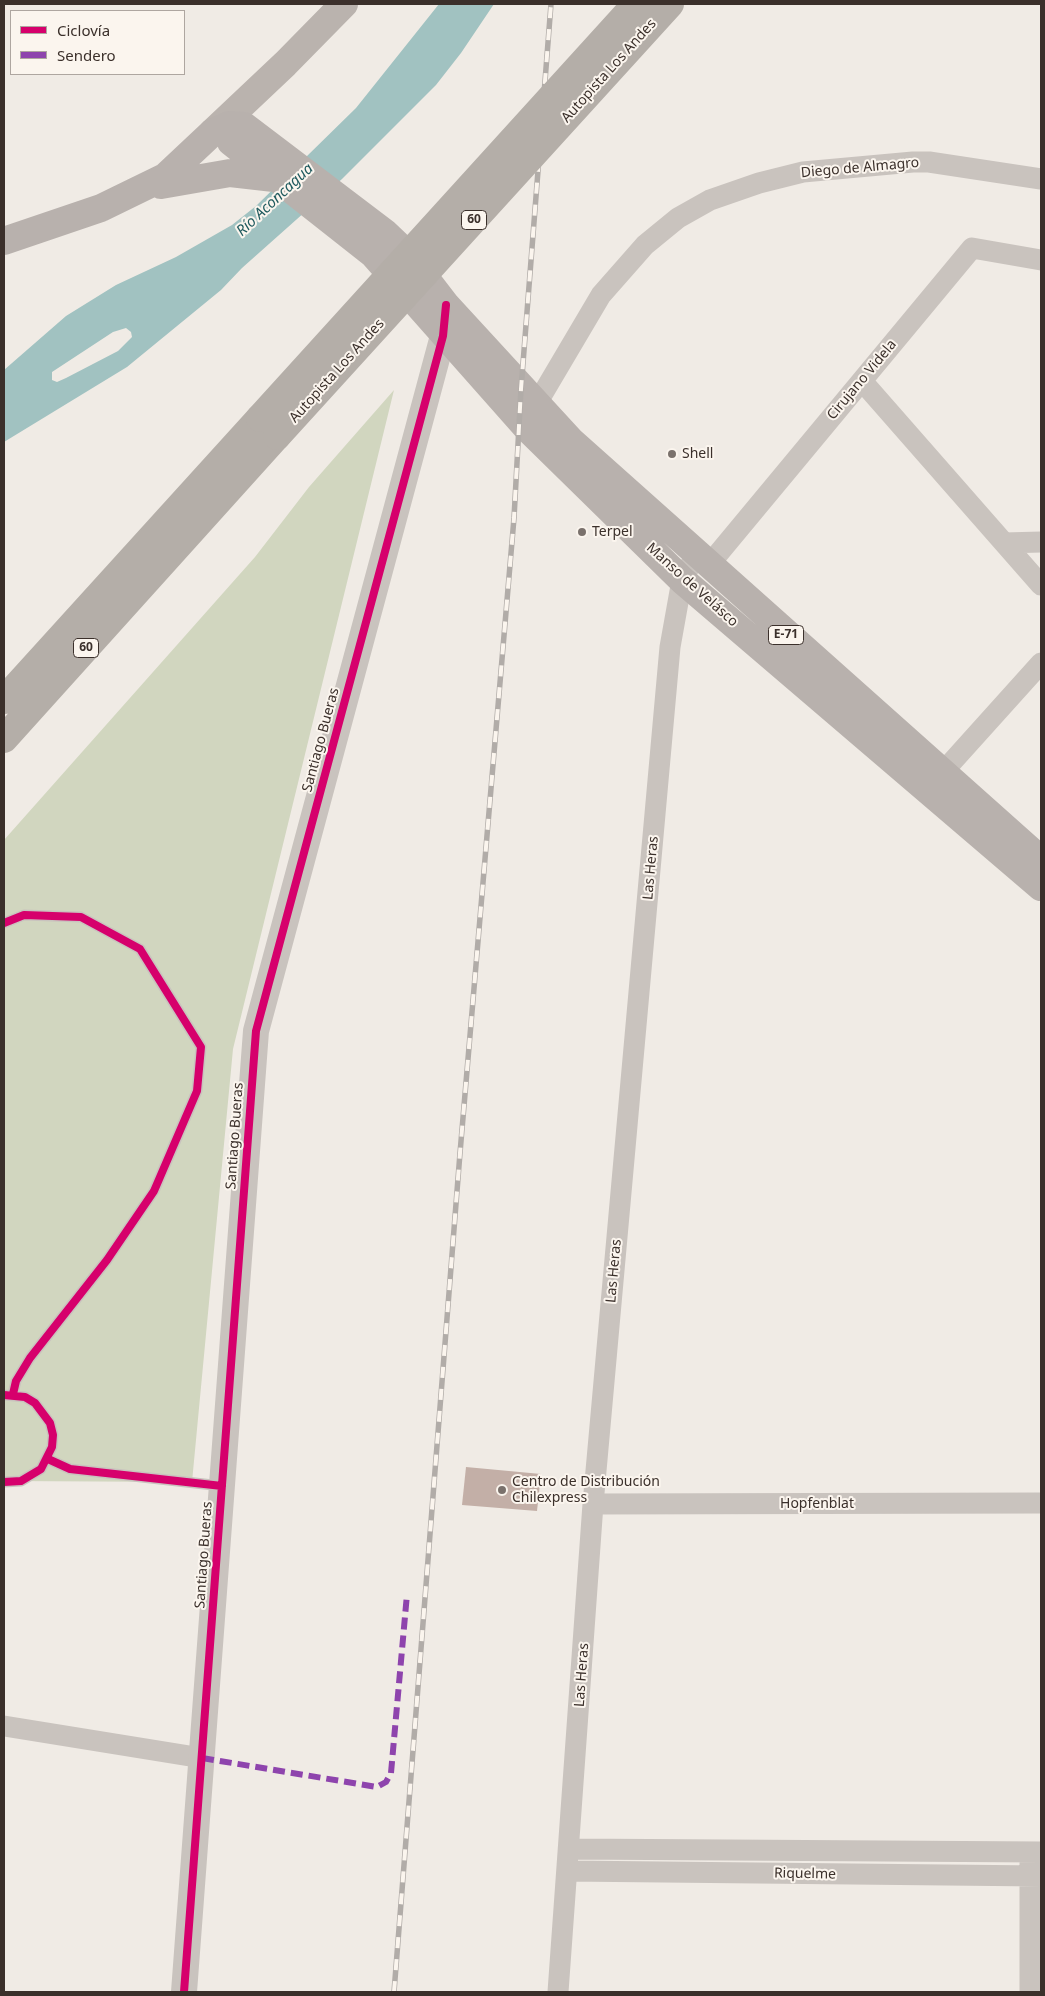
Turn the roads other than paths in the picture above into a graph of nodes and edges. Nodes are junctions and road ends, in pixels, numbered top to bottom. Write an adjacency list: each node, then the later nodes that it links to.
1 (344, 4): 4 (main road)
2 (636, 4): 15 (highway, Autopista Los Andes / 60, bridge)
3 (670, 4): 15 (highway, Autopista Los Andes / 60, bridge)
4 (231, 127): 5 (main road, Manso de Velásco); 7 (main road); 9 (main road, Manso de Velásco)
5 (276, 178): 7 (main road); 9 (main road, Manso de Velásco)
6 (1041, 179): 14 (street, Diego de Almagro)
7 (154, 183): 8 (main road)
8 (4, 241)
9 (379, 243): 11 (main road, Manso de Velásco / E-71); 12 (main road, Manso de Velásco / E-71)
10 (1041, 260): 13 (street, Cirujano Videla)
11 (446, 306): 12 (street, Santiago Bueras); 14 (main road, Manso de Velásco / E-71)
12 (443, 336): 14 (main road, Manso de Velásco / E-71); 31 (street, Santiago Bueras)
13 (862, 381): 17 (street); 18 (street, Cirujano Videla)
14 (532, 416): 18 (main road, Manso de Velásco / E-71); 19 (main road, Manso de Velásco / E-71)
15 (268, 427): 22 (highway, Autopista Los Andes / 60); 23 (highway, Autopista Los Andes / 60)
16 (1041, 542): 17 (street)
17 (1004, 543): 20 (street)
18 (702, 560): 19 (street, Las Heras); 24 (main road, Manso de Velásco / E-71)
19 (682, 580): 26 (main road, Manso de Velásco / E-71); 33 (street, Las Heras)
20 (1041, 585)
21 (1041, 663): 24 (street)
22 (4, 700)
23 (4, 739)
24 (942, 773): 25 (main road, Manso de Velásco / E-71)
25 (1041, 860)
26 (1041, 888)
27 (4, 923): 28 (lane)
28 (8, 1395): 29 (lane)
29 (48, 1459): 30 (lane); 31 (lane)
30 (4, 1482)
31 (222, 1486): 35 (street, Santiago Bueras)
32 (1041, 1503): 33 (street, Hopfenblat)
33 (593, 1504): 36 (street, Las Heras)
34 (4, 1726): 35 (street)
35 (202, 1758): 40 (street, Santiago Bueras)
36 (570, 1849): 37 (street, Riquelme); 38 (street, Las Heras)
37 (1036, 1852): 39 (street)
38 (568, 1871): 39 (street, Riquelme); 41 (street, Las Heras)
39 (1036, 1876): 42 (street)
40 (184, 1992)
41 (558, 1992)
42 (1030, 1992)

